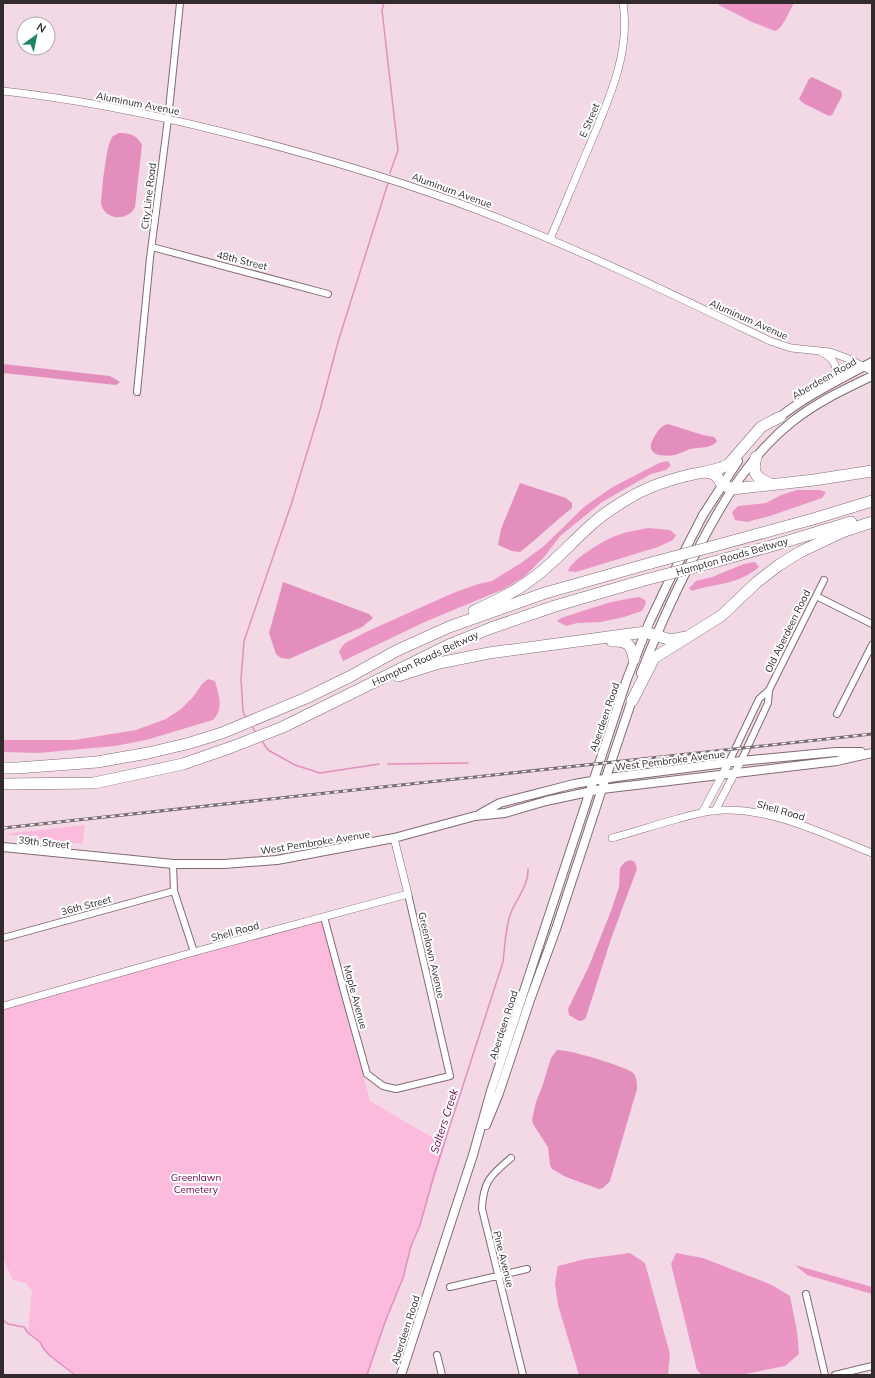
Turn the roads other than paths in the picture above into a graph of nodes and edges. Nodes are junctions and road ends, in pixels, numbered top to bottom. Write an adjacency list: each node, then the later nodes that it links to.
1 (180, 3): 4 (street, City Line Road)
2 (623, 3): 5 (street, E Street)
3 (3, 91): 4 (street, Aluminum Avenue)
4 (168, 119): 5 (street, Aluminum Avenue); 6 (street, City Line Road)
5 (550, 240): 8 (street, Aluminum Avenue)
6 (152, 247): 7 (street, 48th Street); 14 (street, City Line Road)
7 (328, 294)
8 (817, 350): 10 (street, Aluminum Avenue); 13 (street)
9 (872, 362): 10 (main road, Aberdeen Road)
10 (864, 366): 11 (street, Aluminum Avenue); 13 (main road, Aberdeen Road)
11 (872, 370)
12 (872, 376): 16 (main road, Aberdeen Road)
13 (831, 384): 15 (main road, Aberdeen Road)
14 (137, 392)
15 (780, 417): 18 (highway); 20 (main road, Aberdeen Road)
16 (756, 457): 19 (highway); 20 (main road, Aberdeen Road)
17 (872, 471): 19 (highway)
18 (705, 472): 20 (highway); 27 (highway)
19 (772, 485): 20 (highway)
20 (727, 486): 28 (main road, Aberdeen Road); 28 (main road, Aberdeen Road)
21 (872, 500): 27 (highway, Hampton Roads Beltway, bridge)
22 (872, 515): 33 (highway, Hampton Roads Beltway, bridge)
23 (872, 522): 29 (highway)
24 (824, 580): 25 (street, Old Aberdeen Road)
25 (816, 596): 26 (street); 34 (street, Old Aberdeen Road)
26 (872, 624)
27 (449, 627): 40 (highway, Hampton Roads Beltway)
28 (650, 634): 29 (highway); 31 (highway); 32 (main road, Aberdeen Road); 35 (main road, Aberdeen Road)
29 (686, 637): 35 (highway)
30 (872, 644): 36 (street)
31 (552, 645): 32 (highway); 33 (highway)
32 (634, 659): 44 (main road, Aberdeen Road)
33 (369, 684): 45 (highway, Hampton Roads Beltway)
34 (769, 690): 38 (street, Old Aberdeen Road); 39 (street, Old Aberdeen Road)
35 (632, 702): 43 (main road, Aberdeen Road)
36 (836, 714)
37 (872, 752): 38 (main road, West Pembroke Avenue); 41 (main road, West Pembroke Avenue)
38 (741, 761): 39 (main road, West Pembroke Avenue); 41 (street, Old Aberdeen Road)
39 (729, 762): 42 (street, Old Aberdeen Road); 43 (main road, West Pembroke Avenue)
40 (3, 766)
41 (735, 774): 42 (main road, West Pembroke Avenue); 48 (street, Old Aberdeen Road)
42 (722, 775): 46 (main road, West Pembroke Avenue); 49 (street, Old Aberdeen Road)
43 (605, 778): 44 (main road, West Pembroke Avenue); 46 (main road, Aberdeen Road)
44 (593, 781): 47 (main road, Aberdeen Road); 50 (main road, West Pembroke Avenue)
45 (4, 784)
46 (602, 788): 47 (main road, West Pembroke Avenue); 64 (main road, Aberdeen Road)
47 (590, 791): 50 (main road, West Pembroke Avenue); 64 (main road, Aberdeen Road)
48 (715, 811): 49 (street, Shell Road); 54 (street, Shell Road)
49 (702, 813): 52 (street, Shell Road)
50 (475, 816): 51 (main road, West Pembroke Avenue)
51 (394, 838): 56 (main road, West Pembroke Avenue); 58 (street, Greenlawn Avenue)
52 (612, 838)
53 (3, 847): 55 (main road, 39th Street)
54 (872, 853)
55 (82, 856): 56 (main road, West Pembroke Avenue)
56 (173, 864): 57 (street)
57 (174, 891): 60 (street, 36th Street); 61 (street)
58 (408, 894): 59 (street, Shell Road); 63 (street, Greenlawn Avenue)
59 (324, 917): 61 (street, Shell Road); 63 (street, Maple Avenue)
60 (3, 938)
61 (194, 952): 62 (street, Shell Road)
62 (3, 1006)
63 (373, 1079)
64 (473, 1155): 72 (main road, Aberdeen Road)
65 (512, 1158): 67 (street, Pine Avenue)
66 (527, 1269): 67 (street)
67 (498, 1276): 68 (street); 74 (street, Pine Avenue)
68 (450, 1287)
69 (806, 1294): 75 (street)
70 (437, 1355): 73 (street)
71 (872, 1366): 76 (street)
72 (401, 1375)
73 (442, 1375)
74 (523, 1375)
75 (825, 1375)
76 (835, 1375)

